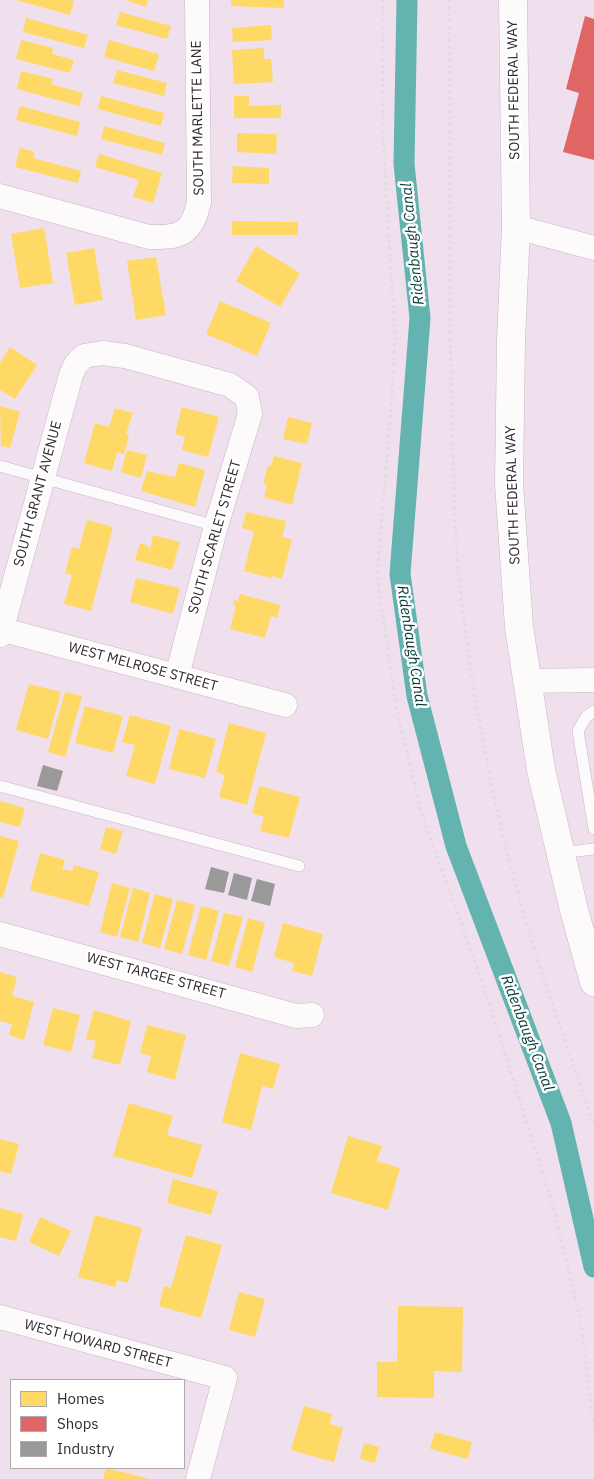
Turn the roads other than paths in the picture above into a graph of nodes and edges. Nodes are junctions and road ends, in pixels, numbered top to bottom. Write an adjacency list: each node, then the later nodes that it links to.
1 (197, 0): 3 (street, SOUTH MARLETTE LANE)
2 (513, 0): 4 (main road, SOUTH FEDERAL WAY)
3 (0, 196)
4 (516, 227): 5 (street); 13 (main road, SOUTH FEDERAL WAY)
5 (594, 248)
6 (247, 397): 8 (street, SOUTH GRANT AVENUE); 9 (street, SOUTH SCARLET STREET)
7 (0, 466): 8 (lane)
8 (42, 478): 9 (lane); 10 (street, SOUTH GRANT AVENUE)
9 (216, 526): 11 (street, SOUTH SCARLET STREET)
10 (0, 631): 11 (street, WEST MELROSE STREET)
11 (177, 676): 14 (street, WEST MELROSE STREET)
12 (594, 680): 13 (street)
13 (527, 681): 19 (main road, SOUTH FEDERAL WAY)
14 (285, 705)
15 (594, 710): 17 (lane)
16 (0, 786): 20 (lane)
17 (594, 828)
18 (594, 849): 19 (lane)
19 (560, 852): 22 (main road, SOUTH FEDERAL WAY)
20 (299, 866)
21 (0, 934): 23 (street, WEST TARGEE STREET)
22 (594, 982)
23 (312, 1015)
24 (0, 1318): 25 (street, WEST HOWARD STREET)
25 (198, 1479)

